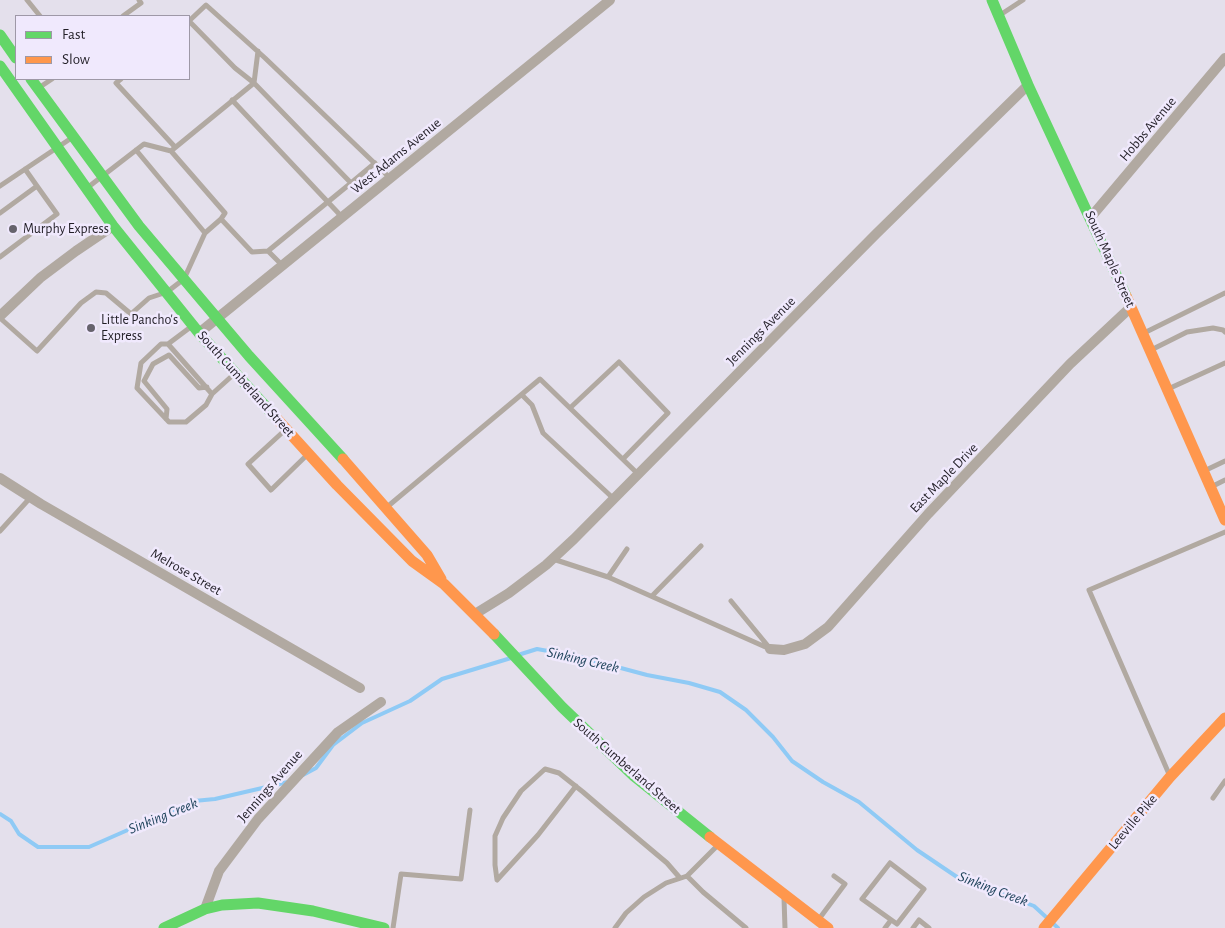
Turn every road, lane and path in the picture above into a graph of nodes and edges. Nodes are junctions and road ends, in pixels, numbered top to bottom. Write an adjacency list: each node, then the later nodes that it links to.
1 (27, 0): 6 (lane)
2 (610, 0): 30 (street, West Adams Avenue)
3 (992, 0): 8 (main road, South Maple Street)
4 (1023, 0): 8 (lane)
5 (140, 2): 7 (lane)
6 (39, 15)
7 (124, 15)
8 (999, 16): 20 (main road, South Maple Street)
9 (190, 20): 12 (lane)
10 (190, 22): 19 (lane)
11 (0, 35): 13 (main road)
12 (258, 51): 19 (lane); 27 (lane)
13 (15, 57)
14 (1225, 58): 38 (street, Hobbs Avenue)
15 (0, 66): 24 (main road, South Cumberland Street)
16 (32, 80): 21 (main road, South Cumberland Street)
17 (51, 80): 21 (lane)
18 (120, 80): 25 (lane)
19 (254, 83): 22 (lane); 31 (lane)
20 (1028, 85): 38 (main road, South Maple Street); 69 (street, Jennings Avenue)
21 (38, 89): 23 (main road, South Cumberland Street)
22 (232, 100): 25 (lane); 35 (lane)
23 (73, 136): 24 (lane); 29 (main road, South Cumberland Street)
24 (58, 146): 28 (lane); 34 (main road, South Cumberland Street)
25 (173, 149): 26 (lane); 39 (lane)
26 (136, 150): 29 (lane); 41 (lane)
27 (375, 163): 30 (lane); 31 (lane)
28 (25, 169): 32 (lane); 33 (lane)
29 (103, 176): 34 (lane); 45 (main road, South Cumberland Street)
30 (390, 178): 37 (street, West Adams Avenue)
31 (351, 183): 35 (lane)
32 (0, 186)
33 (37, 186): 36 (lane); 43 (lane)
34 (87, 188): 40 (main road, South Cumberland Street)
35 (328, 202): 37 (lane); 42 (lane)
36 (0, 214)
37 (342, 217): 44 (street, West Adams Avenue)
38 (1091, 217): 48 (main road, South Maple Street)
39 (221, 219): 41 (lane); 42 (lane)
40 (113, 226): 46 (main road, South Cumberland Street); 49 (street)
41 (205, 233): 45 (lane)
42 (268, 251): 44 (lane)
43 (0, 257)
44 (282, 266): 50 (street, West Adams Avenue)
45 (184, 279): 46 (lane); 50 (main road, South Cumberland Street)
46 (166, 292): 49 (lane); 51 (main road, South Cumberland Street)
47 (1225, 293): 53 (lane)
48 (1131, 307): 53 (main road, South Maple Street); 87 (street, East Maple Drive)
49 (1, 312)
50 (217, 318): 51 (street, West Adams Avenue); 75 (main road, South Cumberland Street)
51 (196, 329): 54 (lane); 57 (main road, South Cumberland Street)
52 (1225, 332): 55 (lane)
53 (1143, 333): 55 (main road, South Maple Street)
54 (168, 344): 58 (lane); 63 (lane)
55 (1151, 350): 59 (main road, South Maple Street)
56 (1225, 363): 59 (lane)
57 (236, 373): 60 (lane); 64 (main road, South Cumberland Street)
58 (207, 387): 60 (lane); 63 (lane)
59 (1168, 390): 68 (main road, South Maple Street)
60 (212, 394): 63 (lane)
61 (522, 395): 62 (lane); 74 (lane); 75 (lane)
62 (570, 408): 66 (lane); 66 (lane)
63 (166, 420)
64 (286, 429): 65 (main road, South Cumberland Street); 65 (lane)
65 (309, 453): 83 (main road, South Cumberland Street)
66 (623, 459): 69 (lane)
67 (1225, 461): 68 (lane)
68 (1203, 471): 72 (main road, South Maple Street)
69 (638, 474): 74 (street, Jennings Avenue)
70 (0, 478): 73 (street, Melrose Street)
71 (1225, 480): 72 (lane)
72 (1210, 487): 76 (main road, South Maple Street)
73 (30, 497): 77 (lane); 88 (street, Melrose Street)
74 (614, 499): 81 (street, Jennings Avenue)
75 (386, 508): 83 (main road, South Cumberland Street)
76 (1225, 520)
77 (0, 531)
78 (1225, 532): 91 (lane)
79 (701, 546): 84 (lane)
80 (627, 549): 82 (lane)
81 (553, 559): 82 (lane); 86 (street, Jennings Avenue)
82 (608, 577): 84 (lane)
83 (444, 584): 86 (main road, South Cumberland Street)
84 (652, 596): 87 (lane)
85 (731, 601): 87 (lane)
86 (475, 614): 96 (main road, South Cumberland Street)
87 (770, 649)
88 (360, 688)
89 (381, 702): 101 (street, Jennings Avenue)
90 (1225, 718): 91 (main road, Leeville Pike)
91 (1170, 777): 114 (main road, Leeville Pike)
92 (1225, 781): 94 (lane)
93 (576, 786): 93 (lane); 99 (lane)
94 (1213, 798)
95 (470, 810): 107 (lane)
96 (719, 844): 97 (lane); 100 (main road, South Cumberland Street)
97 (687, 876): 99 (lane); 108 (lane)
98 (834, 876): 103 (lane)
99 (680, 878): 105 (lane)
100 (784, 894): 103 (main road, South Cumberland Street); 109 (lane)
101 (205, 909): 104 (main road); 106 (main road)
102 (891, 920): 102 (lane); 111 (lane)
103 (818, 921): 110 (main road, South Cumberland Street)
104 (377, 927)
105 (618, 927)
106 (164, 928)
107 (392, 928)
108 (746, 928)
109 (785, 928)
110 (828, 928)
111 (885, 928)
112 (913, 928): 113 (lane)
113 (927, 928)
114 (1044, 928)

